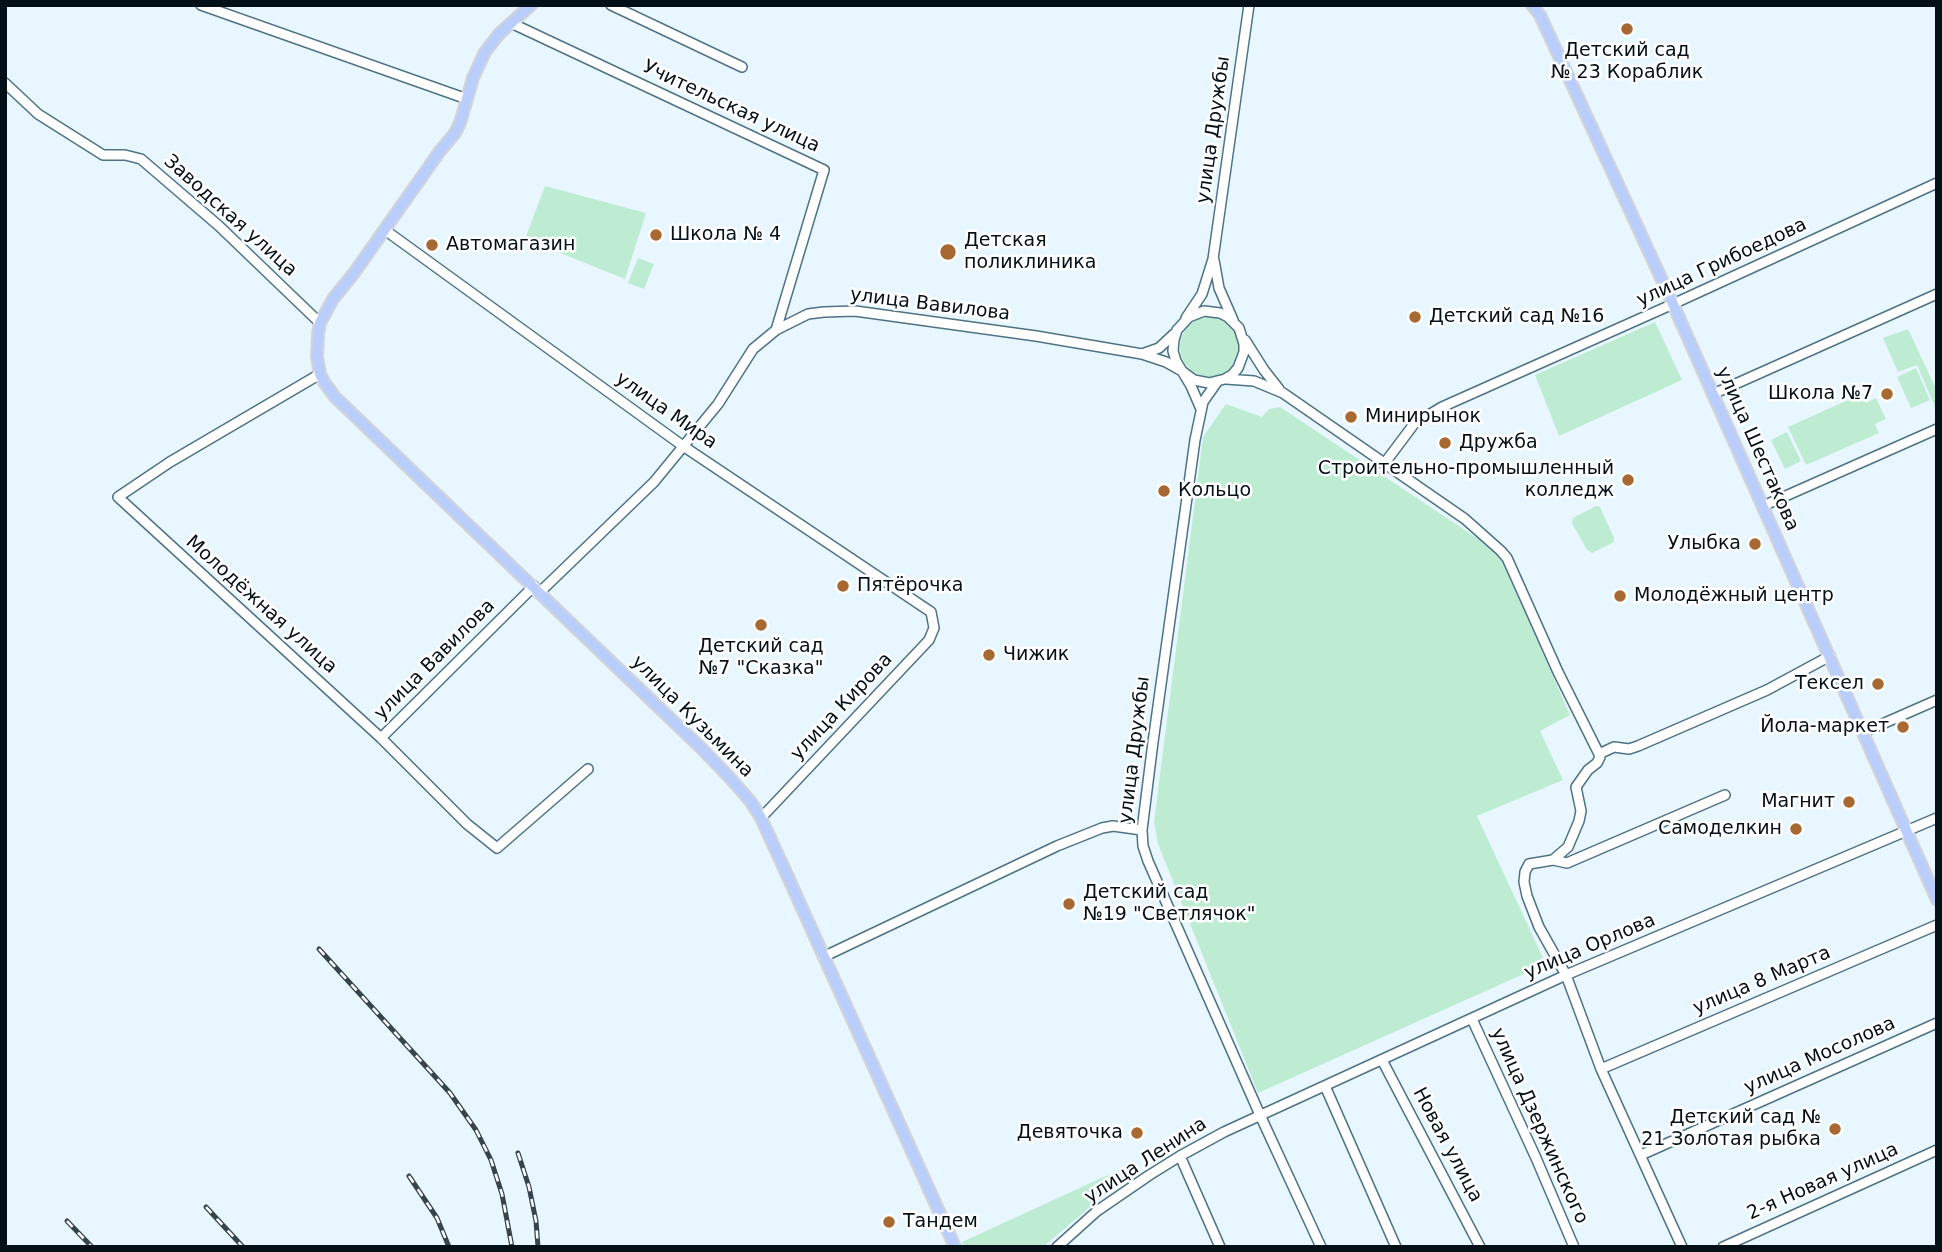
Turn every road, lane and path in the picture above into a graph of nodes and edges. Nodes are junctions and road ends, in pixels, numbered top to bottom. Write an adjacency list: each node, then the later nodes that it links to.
1 (201, 5): 9 (street)
2 (531, 5): 6 (main road)
3 (611, 5): 7 (street)
4 (1249, 5): 12 (street, улица Дружбы)
5 (1532, 5): 14 (main road, улица Шестакова)
6 (511, 23): 9 (main road); 18 (street, Учительская улица)
7 (742, 67)
8 (5, 83): 16 (street, Заводская улица)
9 (467, 99): 11 (main road)
10 (1937, 183): 14 (street, улица Грибоедова)
11 (385, 230): 16 (main road); 28 (street, улица Мира)
12 (1213, 259): 15 (street); 17 (street)
13 (1937, 294): 25 (street)
14 (1673, 304): 25 (main road, улица Шестакова); 29 (street, улица Грибоедова)
15 (1234, 322): 17 (street); 19 (street)
16 (320, 323): 22 (main road)
17 (1180, 326): 20 (street); 21 (street)
18 (776, 330): 20 (street, улица Вавилова); 28 (street, улица Вавилова)
19 (1243, 335): 23 (street); 24 (street)
20 (1142, 354): 21 (street, улица Вавилова)
21 (1182, 370): 23 (street); 26 (street)
22 (320, 374): 31 (main road, улица Кузьмина); 36 (street, Молодёжная улица)
23 (1221, 381): 24 (street); 26 (street)
24 (1283, 393): 29 (street)
25 (1713, 394): 30 (main road, улица Шестакова)
26 (1200, 409): 42 (street, улица Дружбы)
27 (1937, 429): 30 (street)
28 (683, 446): 31 (street, улица Вавилова); 32 (street, улица Мира)
29 (1384, 464): 37 (street)
30 (1763, 506): 33 (main road, улица Шестакова)
31 (537, 589): 36 (street, улица Вавилова); 40 (main road, улица Кузьмина)
32 (931, 612): 40 (street, улица Кирова)
33 (1830, 656): 35 (main road, улица Шестакова); 37 (street)
34 (1937, 700): 35 (street)
35 (1864, 732): 43 (main road, улица Шестакова)
36 (381, 738): 38 (street, улица Вавилова)
37 (1599, 754): 44 (street)
38 (589, 769)
39 (1725, 795): 44 (street)
40 (761, 818): 47 (main road, улица Кузьмина)
41 (1937, 818): 43 (street, улица Орлова)
42 (1142, 830): 47 (street); 54 (street, улица Дружбы)
43 (1906, 831): 45 (main road, улица Шестакова); 48 (street, улица Орлова)
44 (1553, 860): 48 (street)
45 (1937, 900)
46 (1937, 925): 52 (street, улица 8 Марта)
47 (823, 957): 58 (main road, улица Кузьмина)
48 (1566, 975): 49 (street, улица Орлова); 52 (street)
49 (1472, 1019): 51 (street, улица Орлова); 64 (street, улица Дзержинского)
50 (1937, 1023): 56 (street, улица Мосолова)
51 (1382, 1060): 53 (street, улица Орлова); 63 (street, Новая улица)
52 (1601, 1069): 56 (street)
53 (1325, 1086): 54 (street, улица Орлова); 62 (street)
54 (1260, 1115): 57 (street, улица Ленина); 61 (street, улица Дружбы)
55 (1937, 1150): 66 (street, 2-я Новая улица)
56 (1641, 1155): 65 (street)
57 (1180, 1156): 59 (street, улица Ленина); 60 (street)
58 (955, 1247)
59 (1057, 1247)
60 (1220, 1247)
61 (1321, 1247)
62 (1396, 1247)
63 (1480, 1247)
64 (1574, 1247)
65 (1682, 1247)
66 (1723, 1247)

